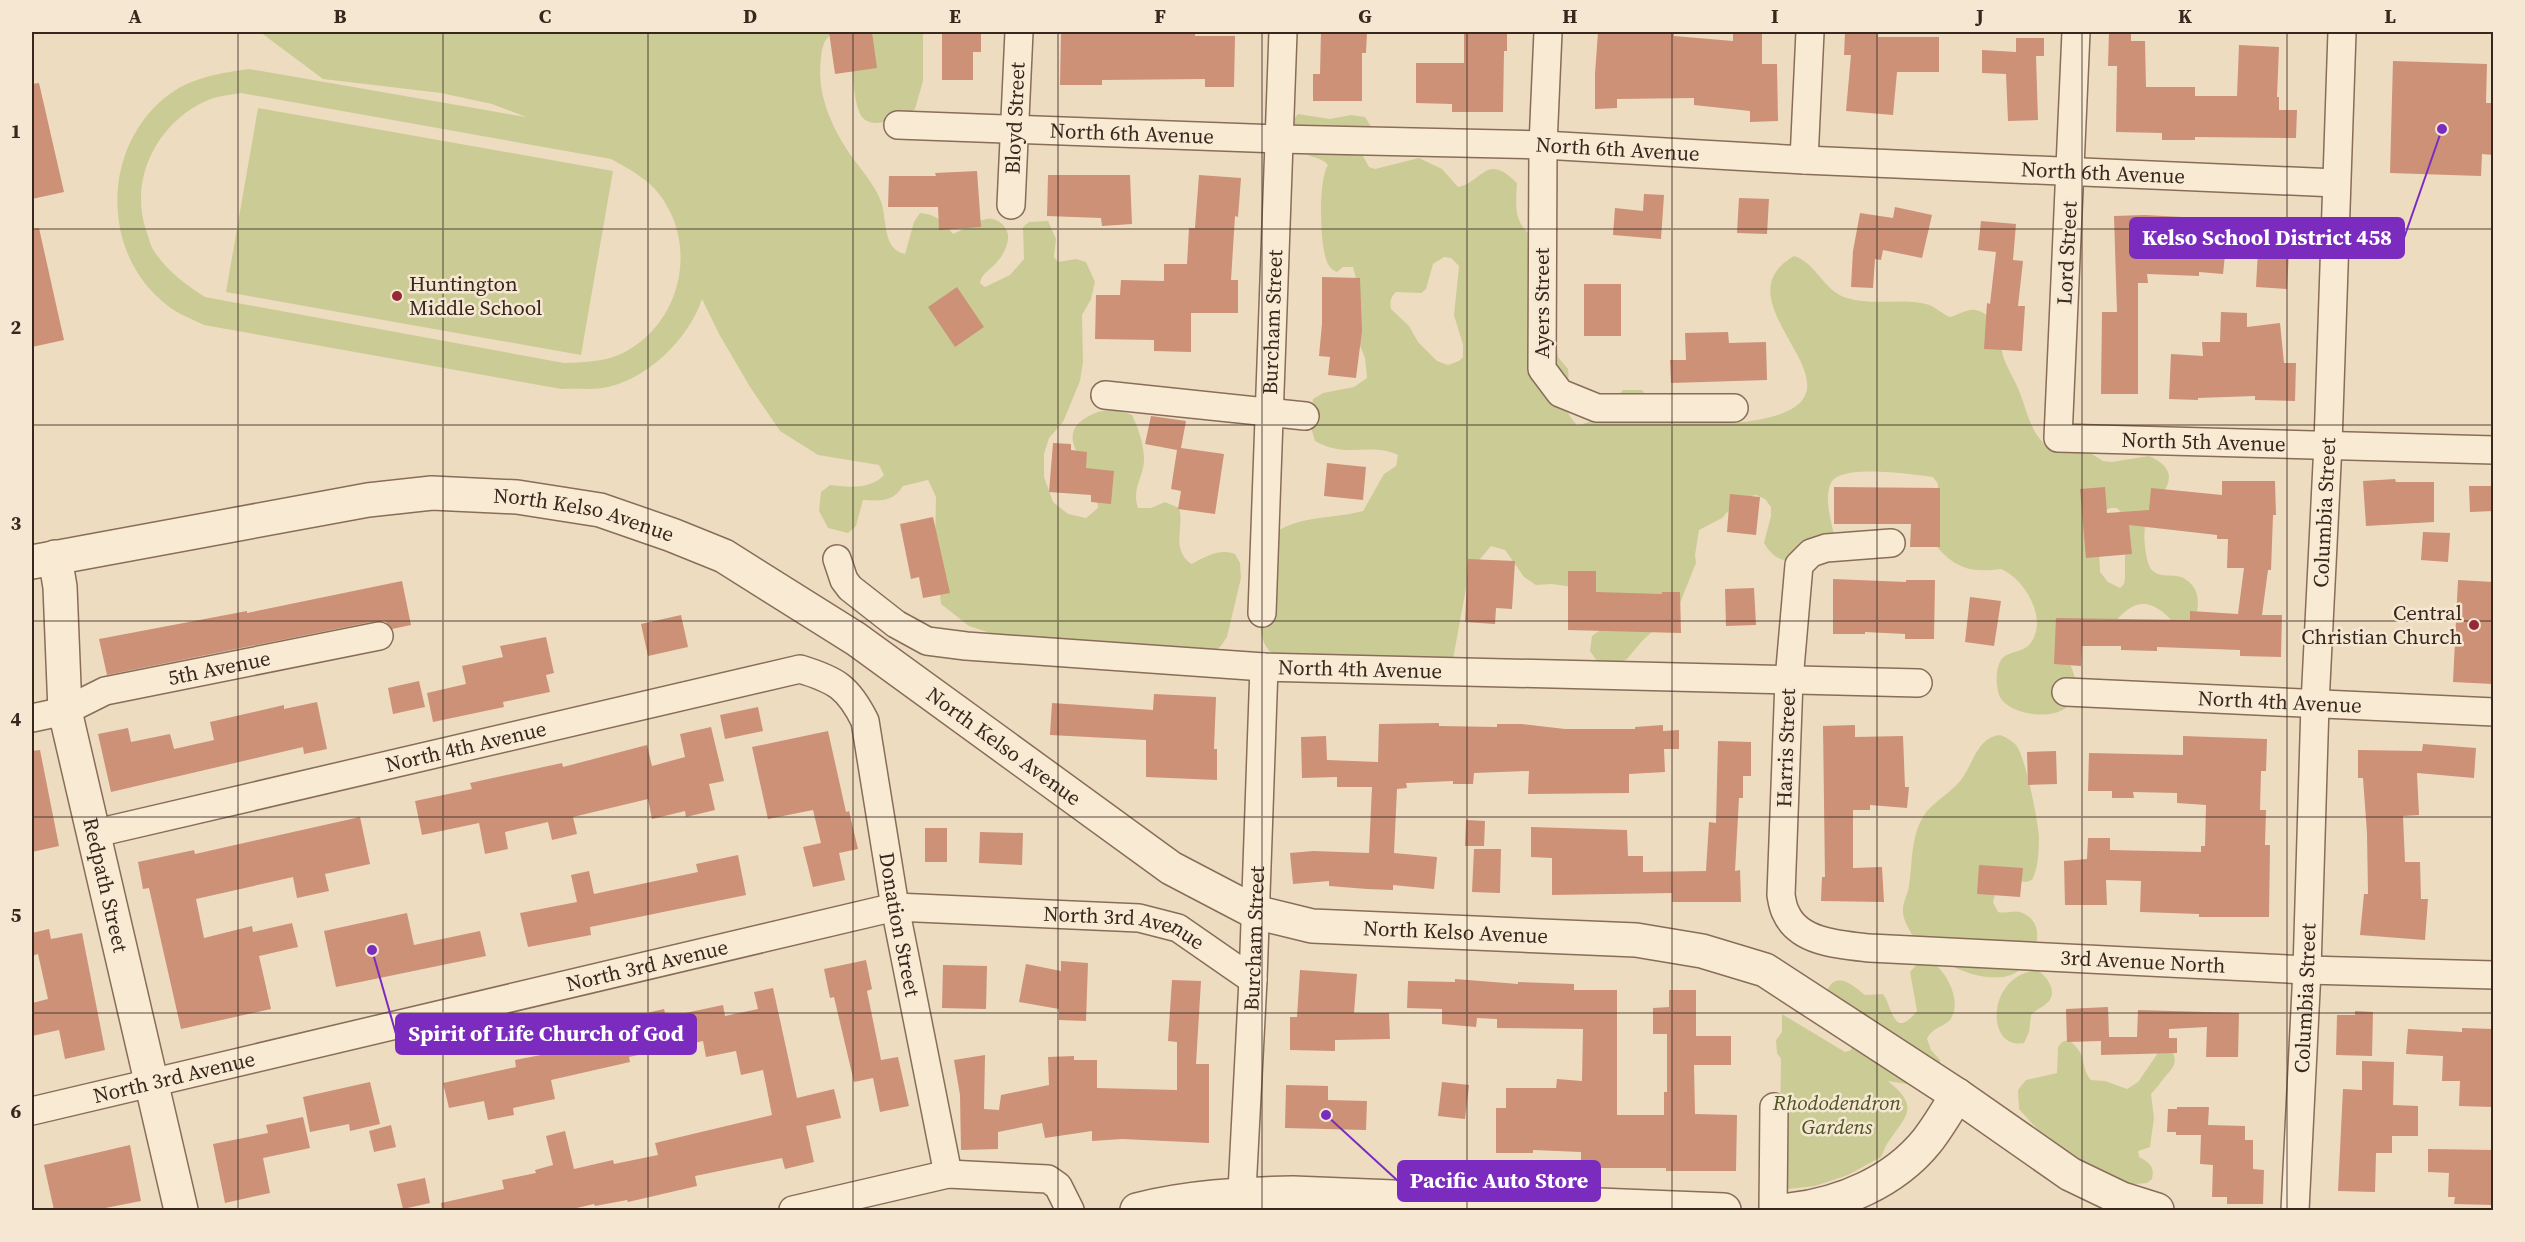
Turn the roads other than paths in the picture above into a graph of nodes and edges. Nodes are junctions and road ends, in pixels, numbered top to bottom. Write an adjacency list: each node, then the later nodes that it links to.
1 (1019, 32): 8 (street, Bloyd Street)
2 (1283, 32): 9 (street, Burcham Street)
3 (1548, 32): 10 (street, Ayers Street)
4 (1810, 32): 11 (street)
5 (2076, 32): 12 (street, Lord Street)
6 (2342, 32): 13 (street, Columbia Street)
7 (898, 125): 8 (street, North 6th Avenue)
8 (1016, 129): 9 (street, North 6th Avenue); 14 (street, Bloyd Street)
9 (1279, 139): 10 (street, North 6th Avenue); 17 (street, Burcham Street)
10 (1543, 145): 11 (street, North 6th Avenue); 16 (street, Ayers Street)
11 (1804, 160): 12 (street, North 6th Avenue)
12 (2071, 170): 13 (street, North 6th Avenue); 19 (street, Lord Street)
13 (2336, 183): 20 (street, Columbia Street)
14 (1011, 205)
15 (1105, 395): 17 (street)
16 (1734, 408)
17 (1269, 412): 18 (street); 25 (street, Burcham Street)
18 (1305, 416)
19 (2058, 438): 20 (street, North 5th Avenue)
20 (2328, 444): 21 (street, North 5th Avenue); 32 (street, Columbia Street)
21 (2493, 450)
22 (1891, 543): 28 (street, Harris Street)
23 (43, 559): 33 (street, Redpath Street); 38 (street, North Kelso Avenue)
24 (837, 559): 27 (street, North 4th Avenue)
25 (1262, 613)
26 (379, 636): 33 (street, 5th Avenue)
27 (1264, 667): 28 (street, North 4th Avenue); 38 (street, Burcham Street)
28 (1789, 680): 30 (street, North 4th Avenue); 39 (street, Harris Street)
29 (838, 683): 36 (street, North 4th Avenue); 37 (street, Donation Street)
30 (1918, 683)
31 (2066, 692): 32 (street, North 4th Avenue)
32 (2315, 704): 34 (street, North 4th Avenue); 40 (street, Columbia Street)
33 (65, 711): 35 (street, 5th Avenue); 36 (street, Redpath Street)
34 (2493, 712)
35 (32, 718)
36 (92, 834): 43 (street, Redpath Street)
37 (895, 907): 42 (street, North 3rd Avenue); 43 (street, North 3rd Avenue); 47 (street, Donation Street)
38 (1255, 912): 42 (street, Burcham Street); 44 (street, North Kelso Avenue)
39 (1796, 927): 40 (street, 3rd Avenue North)
40 (2307, 970): 41 (street, 3rd Avenue North); 57 (street, Columbia Street)
41 (2493, 975)
42 (1253, 980): 48 (street, Burcham Street)
43 (150, 1083): 46 (street, North 3rd Avenue); 49 (street, Redpath Street)
44 (1958, 1095): 55 (street); 56 (street, North Kelso Avenue)
45 (1774, 1107): 54 (street)
46 (32, 1111)
47 (948, 1174): 50 (street); 51 (street)
48 (1242, 1202): 52 (street); 53 (street)
49 (181, 1210)
50 (793, 1210)
51 (1070, 1210)
52 (1137, 1210)
53 (1724, 1210)
54 (1773, 1210)
55 (1790, 1210)
56 (2157, 1210)
57 (2295, 1210)

